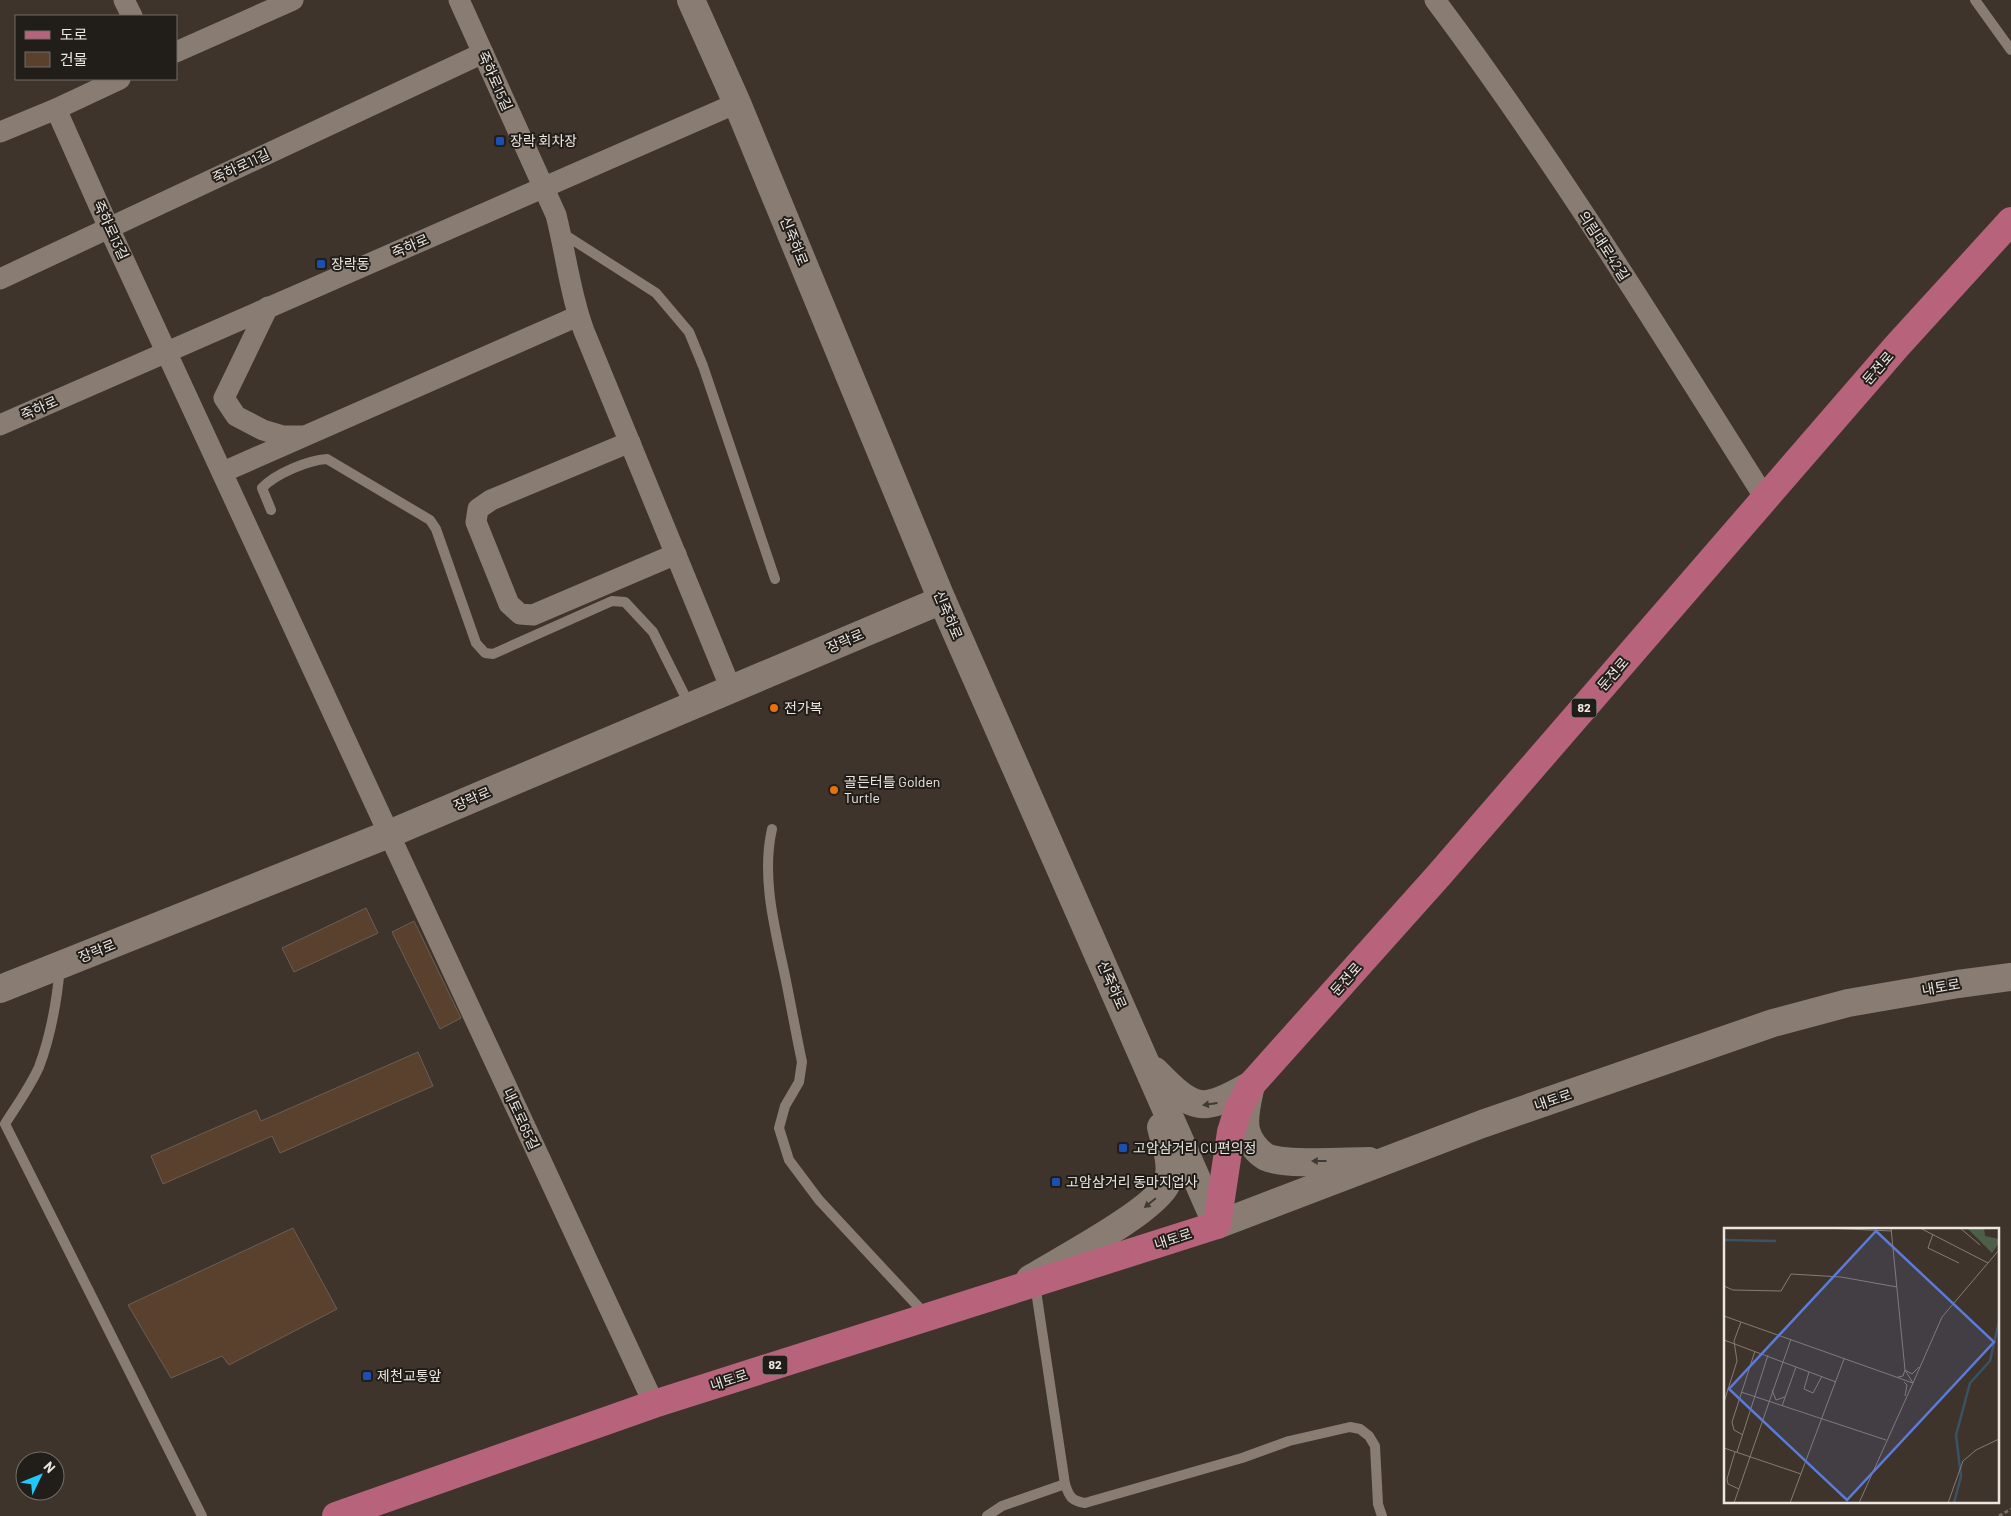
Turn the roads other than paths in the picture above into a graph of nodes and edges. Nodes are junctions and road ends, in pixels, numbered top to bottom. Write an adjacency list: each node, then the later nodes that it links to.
1 (124, 0): 7 (street)
2 (293, 0): 9 (street)
3 (459, 0): 10 (street, 죽하로15길)
4 (691, 0): 12 (street, 신죽하로)
5 (1435, 0): 27 (street, 의림대로42길)
6 (1975, 0): 8 (lane)
7 (132, 15)
8 (2011, 50)
9 (178, 51)
10 (483, 53): 15 (street, 죽하로15길); 17 (street, 죽하로11길)
11 (118, 80): 13 (street)
12 (737, 103): 15 (street, 죽하로); 31 (street, 신죽하로)
13 (56, 109): 14 (street); 17 (street, 죽하로13길)
14 (0, 132)
15 (545, 189): 18 (street, 죽하로15길); 20 (street, 죽하로)
16 (2011, 221): 27 (main road, 둔전로 / 82)
17 (109, 228): 19 (street, 죽하로11길); 22 (street, 죽하로13길)
18 (561, 233): 21 (street, 죽하로15길); 30 (lane)
19 (0, 279)
20 (268, 307): 22 (street, 죽하로); 24 (street)
21 (578, 316): 24 (street); 25 (street, 죽하로15길)
22 (167, 351): 23 (street, 죽하로); 26 (street, 죽하로13길)
23 (0, 425)
24 (306, 436): 26 (street)
25 (630, 442): 29 (street, 죽하로15길); 29 (street)
26 (223, 472): 35 (street, 내토로65길)
27 (1766, 498): 40 (main road, 둔전로 / 82)
28 (271, 510): 33 (lane)
29 (676, 554): 32 (street, 죽하로15길)
30 (775, 579)
31 (942, 600): 32 (street, 장락로); 39 (street, 신죽하로)
32 (731, 689): 33 (street, 장락로)
33 (690, 706): 35 (street, 장락로)
34 (772, 829): 44 (lane)
35 (389, 834): 36 (street, 장락로); 45 (street, 내토로65길)
36 (60, 966): 38 (street, 장락로); 47 (lane)
37 (2011, 977): 41 (street, 내토로)
38 (0, 990)
39 (1145, 1062): 40 (street, one-way to 39); 42 (street, 신죽하로); 43 (street, one-way to 43)
40 (1251, 1085): 41 (street, one-way to 40); 42 (main road, 둔전로 / 82)
41 (1386, 1161): 42 (street, 내토로)
42 (1217, 1225): 43 (main road, 내토로 / 82)
43 (1024, 1286): 44 (main road, 내토로 / 82); 46 (lane)
44 (928, 1317): 45 (main road, 내토로 / 82)
45 (654, 1404): 48 (main road, 내토로 / 82)
46 (1066, 1484): 49 (lane); 50 (lane)
47 (202, 1516)
48 (336, 1516)
49 (987, 1516)
50 (1382, 1516)

